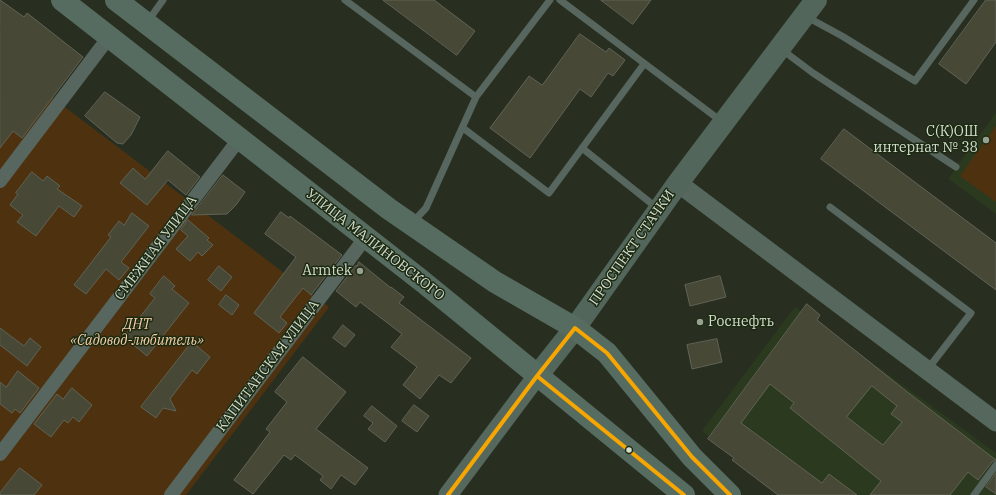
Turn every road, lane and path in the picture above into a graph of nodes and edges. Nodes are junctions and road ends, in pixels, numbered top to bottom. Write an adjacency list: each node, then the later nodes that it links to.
1 (62, 0): 10 (highway, УЛИЦА МАЛИНОВСКОГО)
2 (116, 0): 9 (highway)
3 (163, 0): 9 (lane)
4 (345, 0): 13 (lane)
5 (550, 0): 13 (lane)
6 (560, 0): 12 (lane)
7 (974, 0): 8 (lane)
8 (810, 8): 11 (main road, ПРОСПЕКТ СТАЧКИ)
9 (146, 23): 23 (highway)
10 (109, 37): 16 (highway, УЛИЦА МАЛИНОВСКОГО); 19 (street)
11 (780, 48): 14 (main road, ПРОСПЕКТ СТАЧКИ); 18 (lane)
12 (644, 64): 14 (lane); 17 (lane)
13 (476, 98): 15 (lane)
14 (723, 123): 20 (main road, ПРОСПЕКТ СТАЧКИ)
15 (462, 128): 17 (lane); 23 (lane)
16 (240, 138): 24 (highway, УЛИЦА МАЛИНОВСКОГО); 29 (street, СМЕЖНАЯ УЛИЦА)
17 (582, 148): 22 (lane)
18 (956, 167)
19 (0, 181)
20 (678, 183): 22 (main road, ПРОСПЕКТ СТАЧКИ); 26 (street)
21 (830, 206): 26 (lane)
22 (659, 210): 25 (main road, ПРОСПЕКТ СТАЧКИ)
23 (411, 224): 25 (highway)
24 (366, 237): 27 (highway, УЛИЦА МАЛИНОВСКОГО); 31 (street, КАПИТАНСКАЯ УЛИЦА)
25 (576, 328): 27 (main road, ПРОСПЕКТ СТАЧКИ); 34 (highway)
26 (927, 370): 28 (street)
27 (537, 376): 32 (street, ПРОСПЕКТ СТАЧКИ); 33 (highway, УЛИЦА МАЛИНОВСКОГО)
28 (996, 422)
29 (0, 454)
30 (996, 465): 35 (lane)
31 (171, 495)
32 (448, 495)
33 (684, 495)
34 (730, 495)
35 (974, 495)

